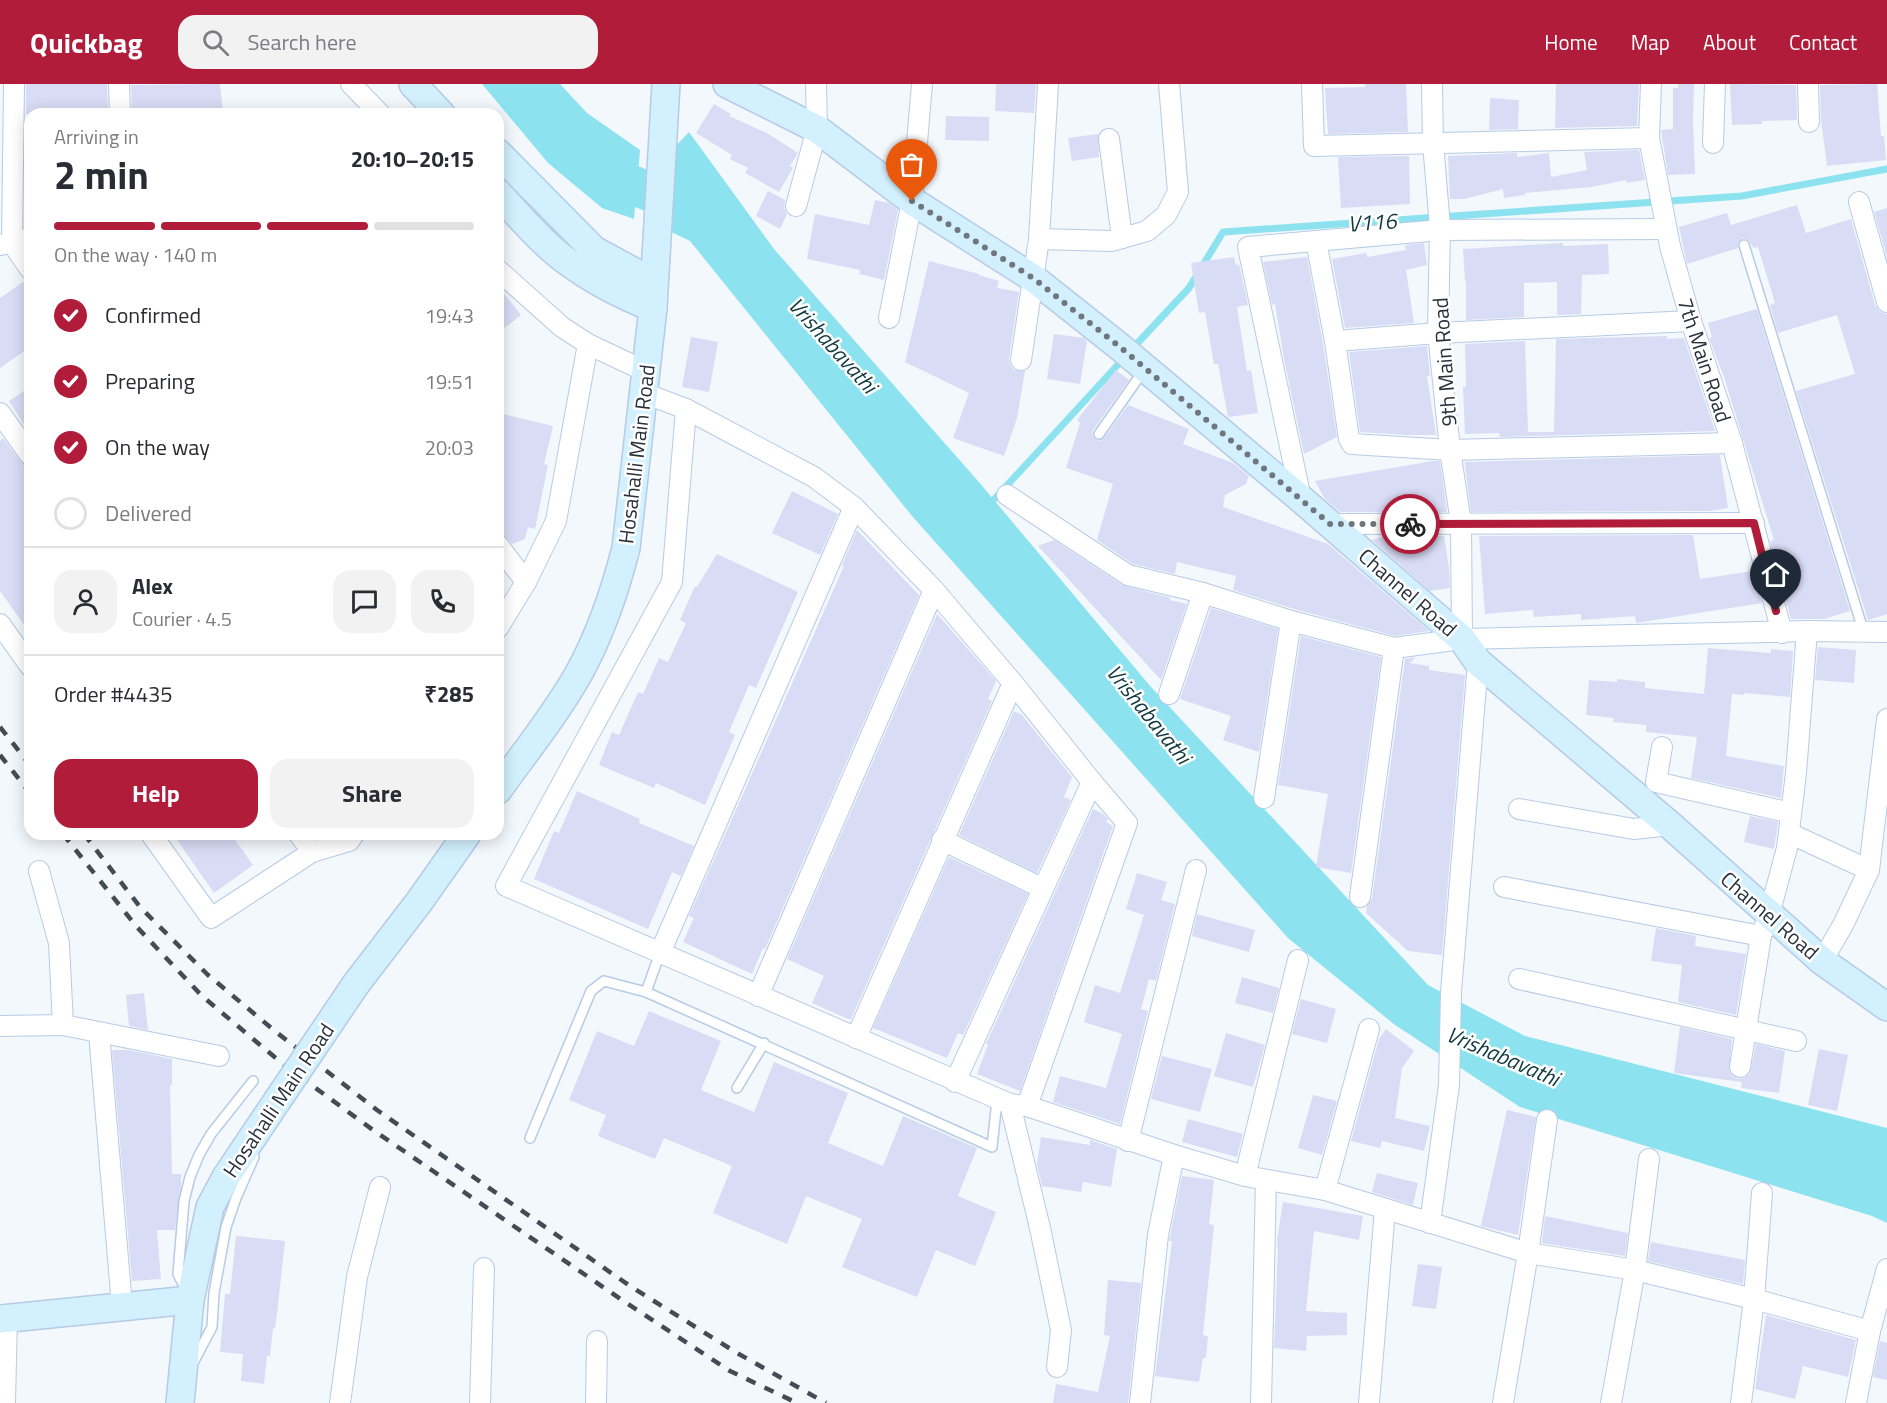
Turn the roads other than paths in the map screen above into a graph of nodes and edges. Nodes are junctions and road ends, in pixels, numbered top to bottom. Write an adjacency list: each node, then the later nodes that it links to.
1 (14, 84): 35 (street)
2 (119, 84): 16 (street)
3 (351, 84): 17 (street)
4 (413, 84): 18 (street)
5 (666, 84): 39 (street, Hosahalli Main Road)
6 (727, 84): 20 (street, Channel Road)
7 (816, 84): 20 (street)
8 (922, 84): 27 (street)
9 (1048, 84): 33 (street)
10 (1169, 84): 32 (street)
11 (1312, 84): 23 (street)
12 (1432, 84): 23 (street, 9th Main Road)
13 (1651, 84): 21 (street, 7th Main Road)
14 (1715, 84): 24 (street)
15 (1808, 84): 19 (street)
16 (120, 108)
17 (374, 108)
18 (435, 108)
19 (1809, 122)
20 (817, 129): 27 (street, Channel Road); 29 (street)
21 (1649, 138): 23 (street); 30 (street, 7th Main Road)
22 (1109, 139): 32 (street)
23 (1433, 143): 31 (street, 9th Main Road)
24 (1713, 143)
25 (504, 159): 39 (street)
26 (504, 199): 42 (street)
27 (912, 201): 40 (street, Channel Road); 43 (street)
28 (1859, 202): 41 (street)
29 (796, 207)
30 (1666, 225): 31 (street); 44 (street, 7th Main Road)
31 (1440, 228): 34 (street); 45 (street, 9th Main Road)
32 (1122, 238): 33 (street)
33 (1039, 239): 40 (street)
34 (1316, 241): 46 (street); 58 (street)
35 (14, 242): 37 (street)
36 (1744, 245): 73 (lane)
37 (24, 258)
38 (504, 275): 47 (street)
39 (654, 276): 42 (street, Hosahalli Main Road)
40 (1033, 278): 48 (street, Channel Road); 49 (street)
41 (1887, 302)
42 (653, 309): 50 (street, Hosahalli Main Road)
43 (889, 318)
44 (1691, 321): 45 (street); 54 (street, 7th Main Road)
45 (1438, 333): 46 (street); 56 (street, 9th Main Road)
46 (1335, 341): 56 (street)
47 (588, 344): 50 (street); 64 (street)
48 (1134, 358): 53 (lane); 58 (street, Channel Road)
49 (1021, 360)
50 (646, 383): 51 (street); 82 (street, Hosahalli Main Road)
51 (686, 409): 59 (street); 102 (street)
52 (0, 412): 55 (street)
53 (1099, 434)
54 (1732, 443): 56 (street); 61 (street, 7th Main Road)
55 (24, 446)
56 (1450, 450): 60 (street, 9th Main Road)
57 (1007, 495): 66 (street)
58 (1301, 499): 62 (street, Channel Road)
59 (854, 507): 65 (street); 102 (street)
60 (1461, 523): 61 (street); 62 (street); 74 (street, 9th Main Road)
61 (1754, 523): 72 (street, 7th Main Road)
62 (1330, 524): 74 (street, Channel Road)
63 (504, 553): 64 (street)
64 (526, 582): 67 (street)
65 (934, 590): 78 (street); 107 (street)
66 (1203, 593): 68 (street); 79 (street)
67 (504, 618)
68 (1291, 621): 75 (street); 84 (street)
69 (0, 624): 76 (street)
70 (1807, 631): 72 (street); 73 (street); 86 (street)
71 (1887, 632): 73 (street)
72 (1782, 633): 74 (street)
73 (1864, 633)
74 (1462, 639): 75 (street); 77 (street, Channel Road)
75 (1394, 648): 100 (street)
76 (24, 654)
77 (1478, 662): 87 (street, Channel Road); 137 (street)
78 (1013, 683): 83 (street); 93 (street)
79 (1168, 694)
80 (1887, 719): 96 (street)
81 (1662, 747): 86 (street)
82 (504, 782)
83 (1092, 782): 99 (street); 122 (street)
84 (1264, 798)
85 (1519, 809): 87 (street)
86 (1791, 813): 88 (street)
87 (1670, 825): 101 (street, Channel Road)
88 (1789, 833): 96 (street); 101 (street)
89 (155, 840): 94 (street)
90 (303, 840): 94 (street)
91 (350, 840): 94 (street)
92 (463, 840): 123 (street, Hosahalli Main Road, bridge)
93 (942, 840): 99 (street); 114 (street)
94 (312, 852)
95 (1196, 870): 127 (street)
96 (1869, 870): 104 (street)
97 (39, 872): 109 (street)
98 (1504, 887): 101 (street)
99 (1042, 888): 120 (street)
100 (1360, 897)
101 (1765, 926): 104 (street, Channel Road); 112 (street)
102 (660, 953): 106 (lane); 107 (street)
103 (1298, 960): 131 (street)
104 (1822, 961): 108 (street, Channel Road)
105 (1520, 979): 112 (street)
106 (646, 992): 116 (lane); 126 (lane)
107 (758, 996): 114 (street)
108 (1885, 1001)
109 (63, 1025): 110 (street); 113 (street)
110 (0, 1026)
111 (1369, 1029): 134 (street)
112 (1746, 1030): 115 (street); 118 (street)
113 (99, 1033): 117 (street); 144 (street)
114 (856, 1038): 120 (street)
115 (1796, 1041)
116 (764, 1043): 121 (lane); 122 (lane)
117 (219, 1056)
118 (1740, 1067)
119 (253, 1081): 143 (lane)
120 (955, 1082): 122 (street)
121 (737, 1088)
122 (1012, 1103): 127 (street); 148 (street)
123 (277, 1108): 125 (lane); 143 (street, Hosahalli Main Road)
124 (1547, 1120): 138 (street)
125 (267, 1134)
126 (530, 1138)
127 (1128, 1141): 129 (street)
128 (257, 1151): 149 (lane)
129 (1174, 1155): 131 (street); 154 (street)
130 (1649, 1159): 141 (street)
131 (1245, 1176): 132 (street)
132 (1266, 1180): 134 (street); 155 (street)
133 (380, 1187): 151 (street)
134 (1325, 1190): 136 (street)
135 (1762, 1193): 142 (street)
136 (1385, 1209): 137 (street); 156 (street)
137 (1430, 1223): 138 (street)
138 (1528, 1253): 141 (street); 157 (street)
139 (484, 1268): 152 (street)
140 (1887, 1269): 146 (street)
141 (1635, 1270): 142 (street); 158 (street)
142 (1754, 1299): 146 (street); 159 (street)
143 (190, 1300): 144 (street); 149 (street, Hosahalli Main Road)
144 (122, 1306): 145 (street)
145 (4, 1319): 150 (street)
146 (1870, 1331): 160 (street)
147 (597, 1341): 153 (street)
148 (1057, 1367)
149 (181, 1393)
150 (5, 1403)
151 (340, 1403)
152 (480, 1403)
153 (596, 1403)
154 (1140, 1403)
155 (1261, 1403)
156 (1369, 1403)
157 (1503, 1403)
158 (1611, 1403)
159 (1740, 1403)
160 (1856, 1403)

